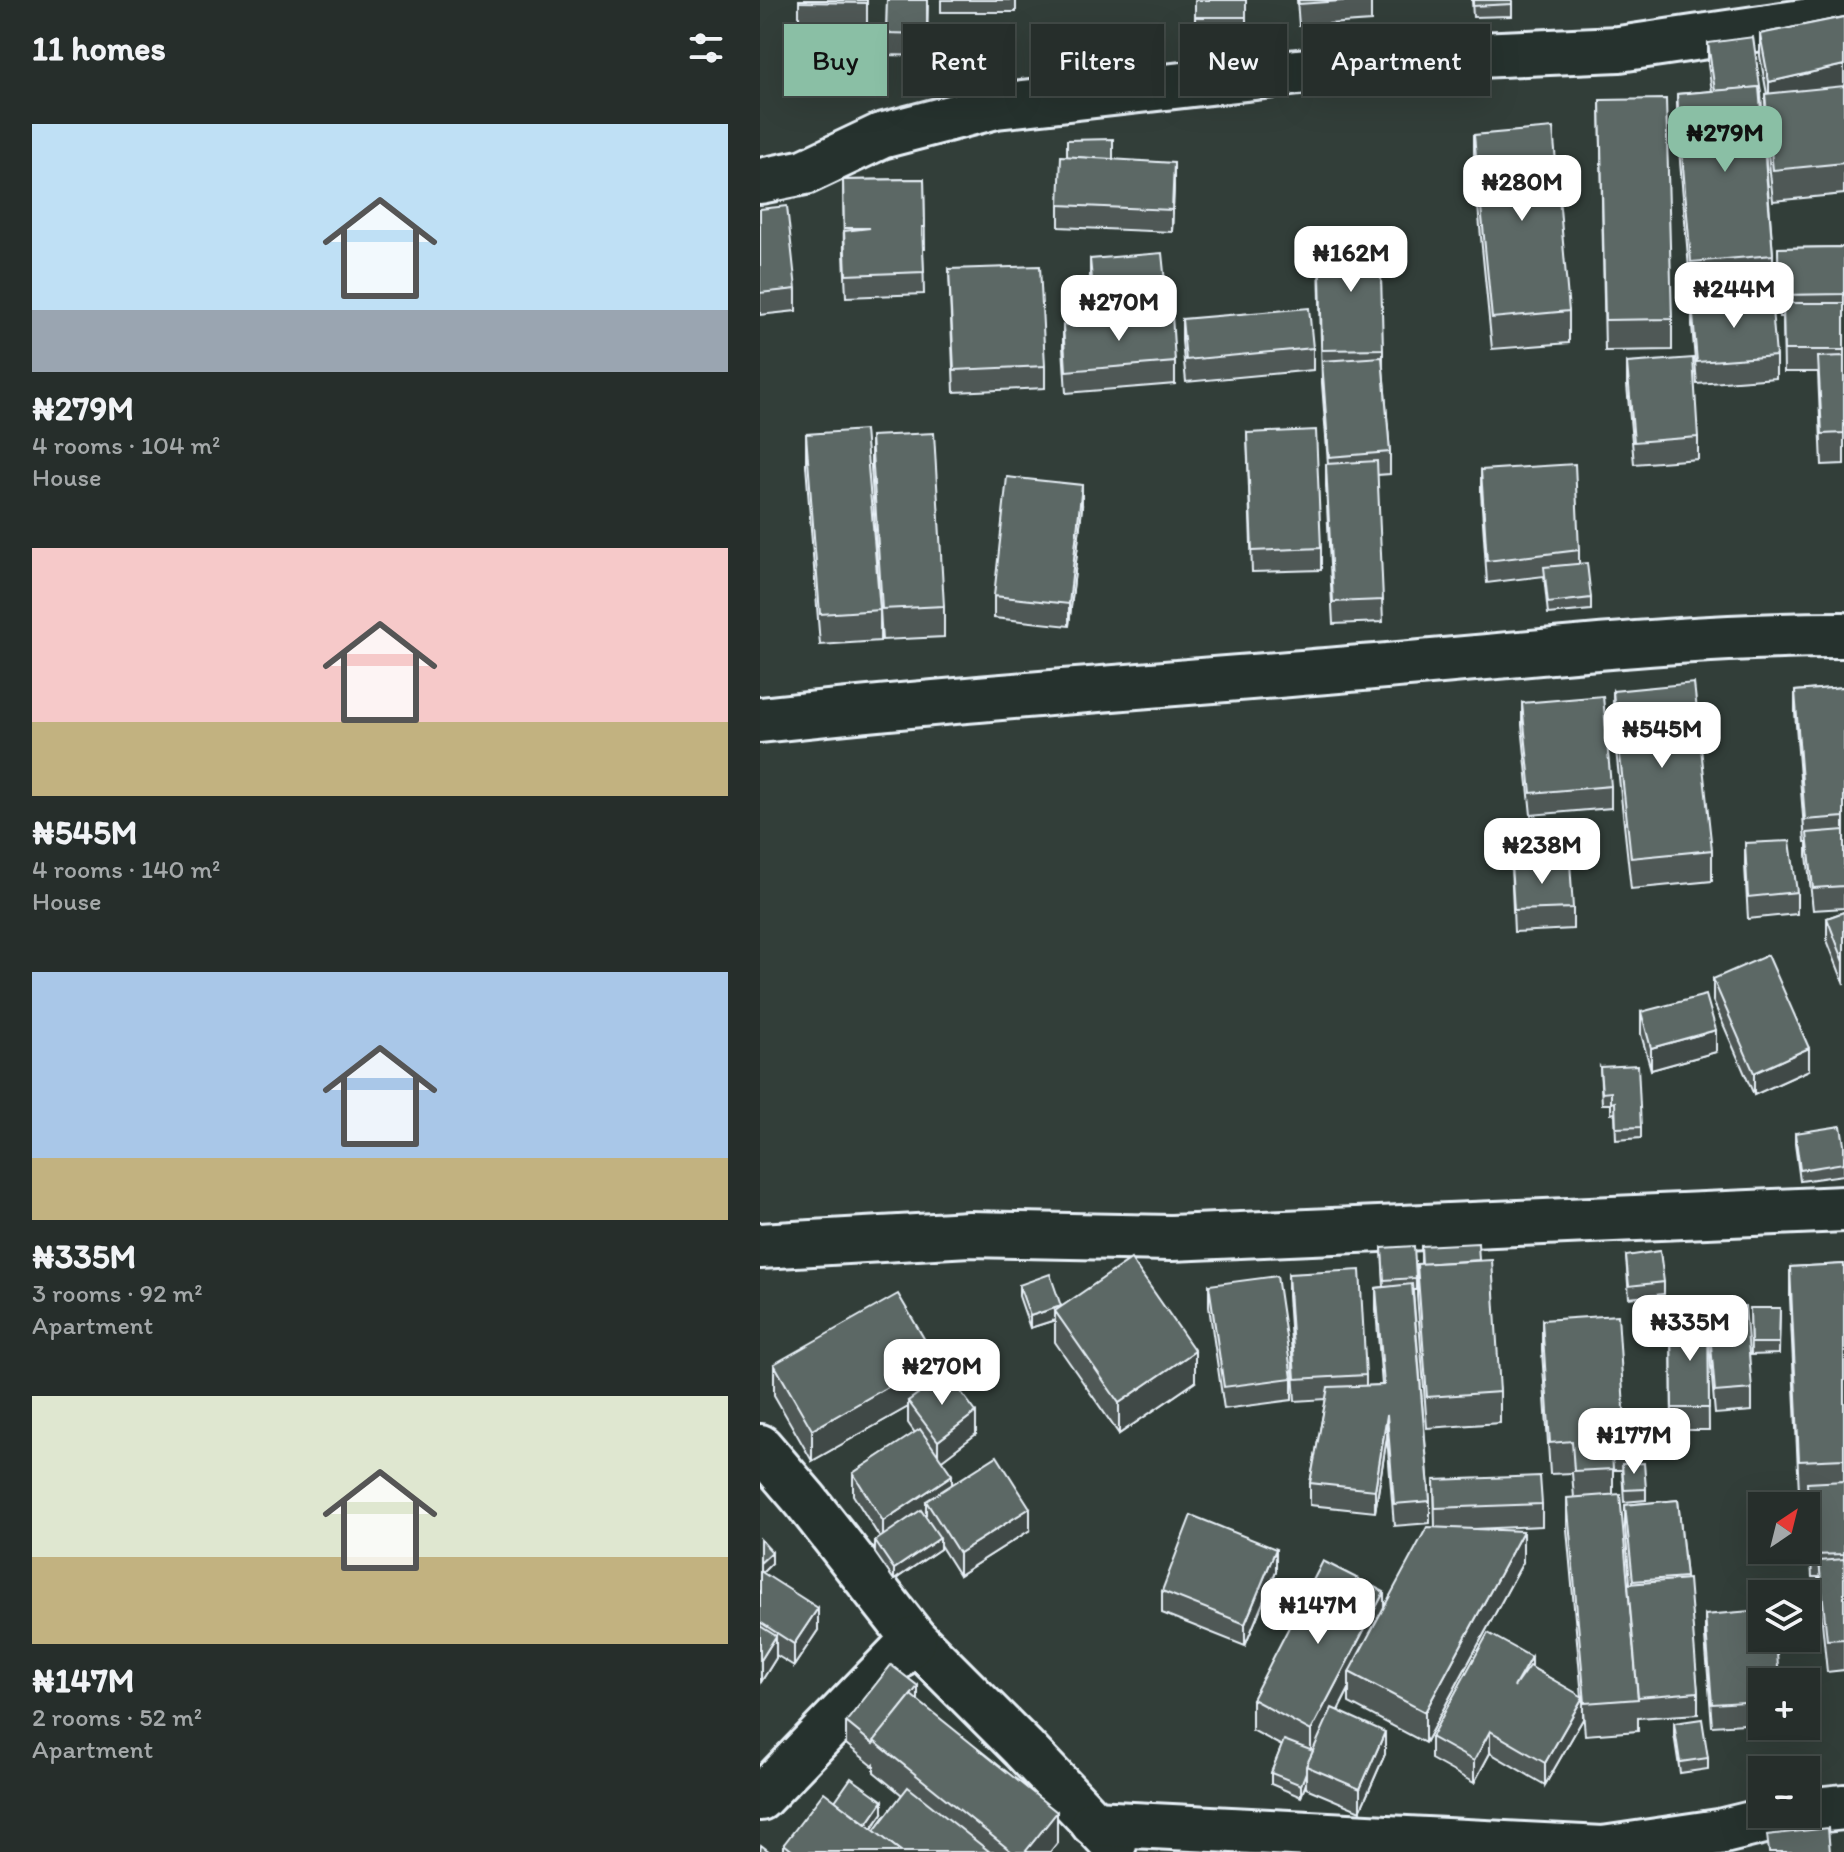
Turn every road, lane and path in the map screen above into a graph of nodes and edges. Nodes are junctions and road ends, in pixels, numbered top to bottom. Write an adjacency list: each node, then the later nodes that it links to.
1 (1844, 16): 2 (street)
2 (760, 181)
3 (1844, 635): 4 (street)
4 (760, 720)
5 (1844, 1209): 6 (street)
6 (760, 1246)
7 (760, 1447): 8 (street)
8 (914, 1639): 9 (street); 13 (street)
9 (760, 1798)
10 (1844, 1807): 11 (street)
11 (1820, 1810)
12 (1748, 1825): 13 (street)
13 (1107, 1837)

